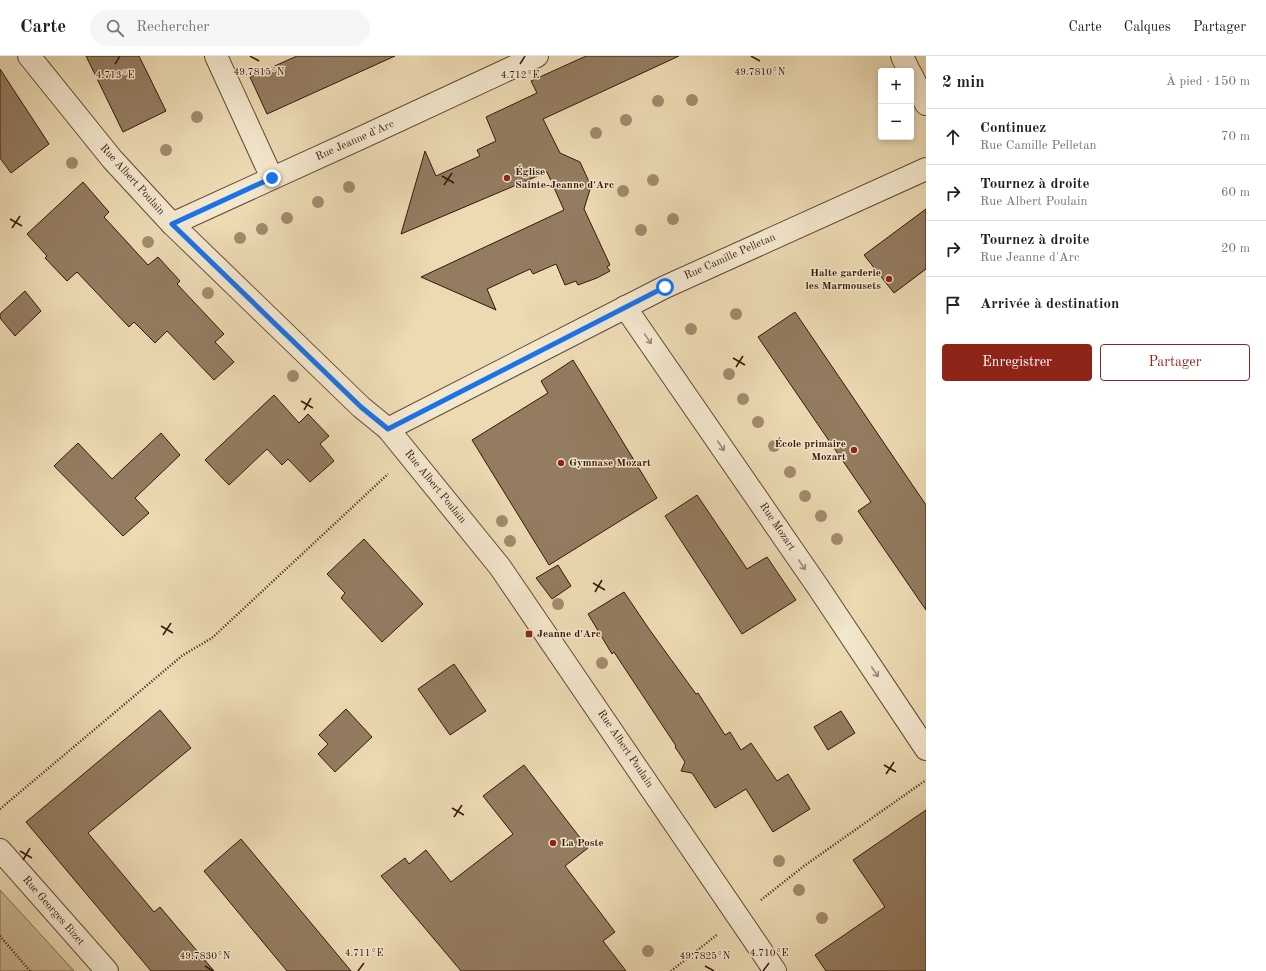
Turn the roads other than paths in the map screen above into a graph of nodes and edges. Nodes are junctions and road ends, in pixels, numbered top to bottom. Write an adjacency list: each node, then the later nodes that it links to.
1 (29, 56): 10 (street, Rue Albert Poulain)
2 (216, 56): 9 (street)
3 (537, 56): 9 (street, Rue Jeanne d'Arc)
4 (902, 56): 5 (street)
5 (908, 68)
6 (914, 80): 7 (street)
7 (926, 104)
8 (926, 169): 11 (street, Rue Camille Pelletan)
9 (272, 178): 10 (street, Rue Jeanne d'Arc)
10 (172, 224): 12 (street, Rue Albert Poulain)
11 (625, 306): 12 (street, Rue Camille Pelletan); 13 (street, Rue Mozart, one-way to 13)
12 (388, 429): 16 (street, Rue Albert Poulain)
13 (926, 748)
14 (0, 850): 15 (street, Rue Georges Bizet)
15 (107, 971)
16 (774, 971)

